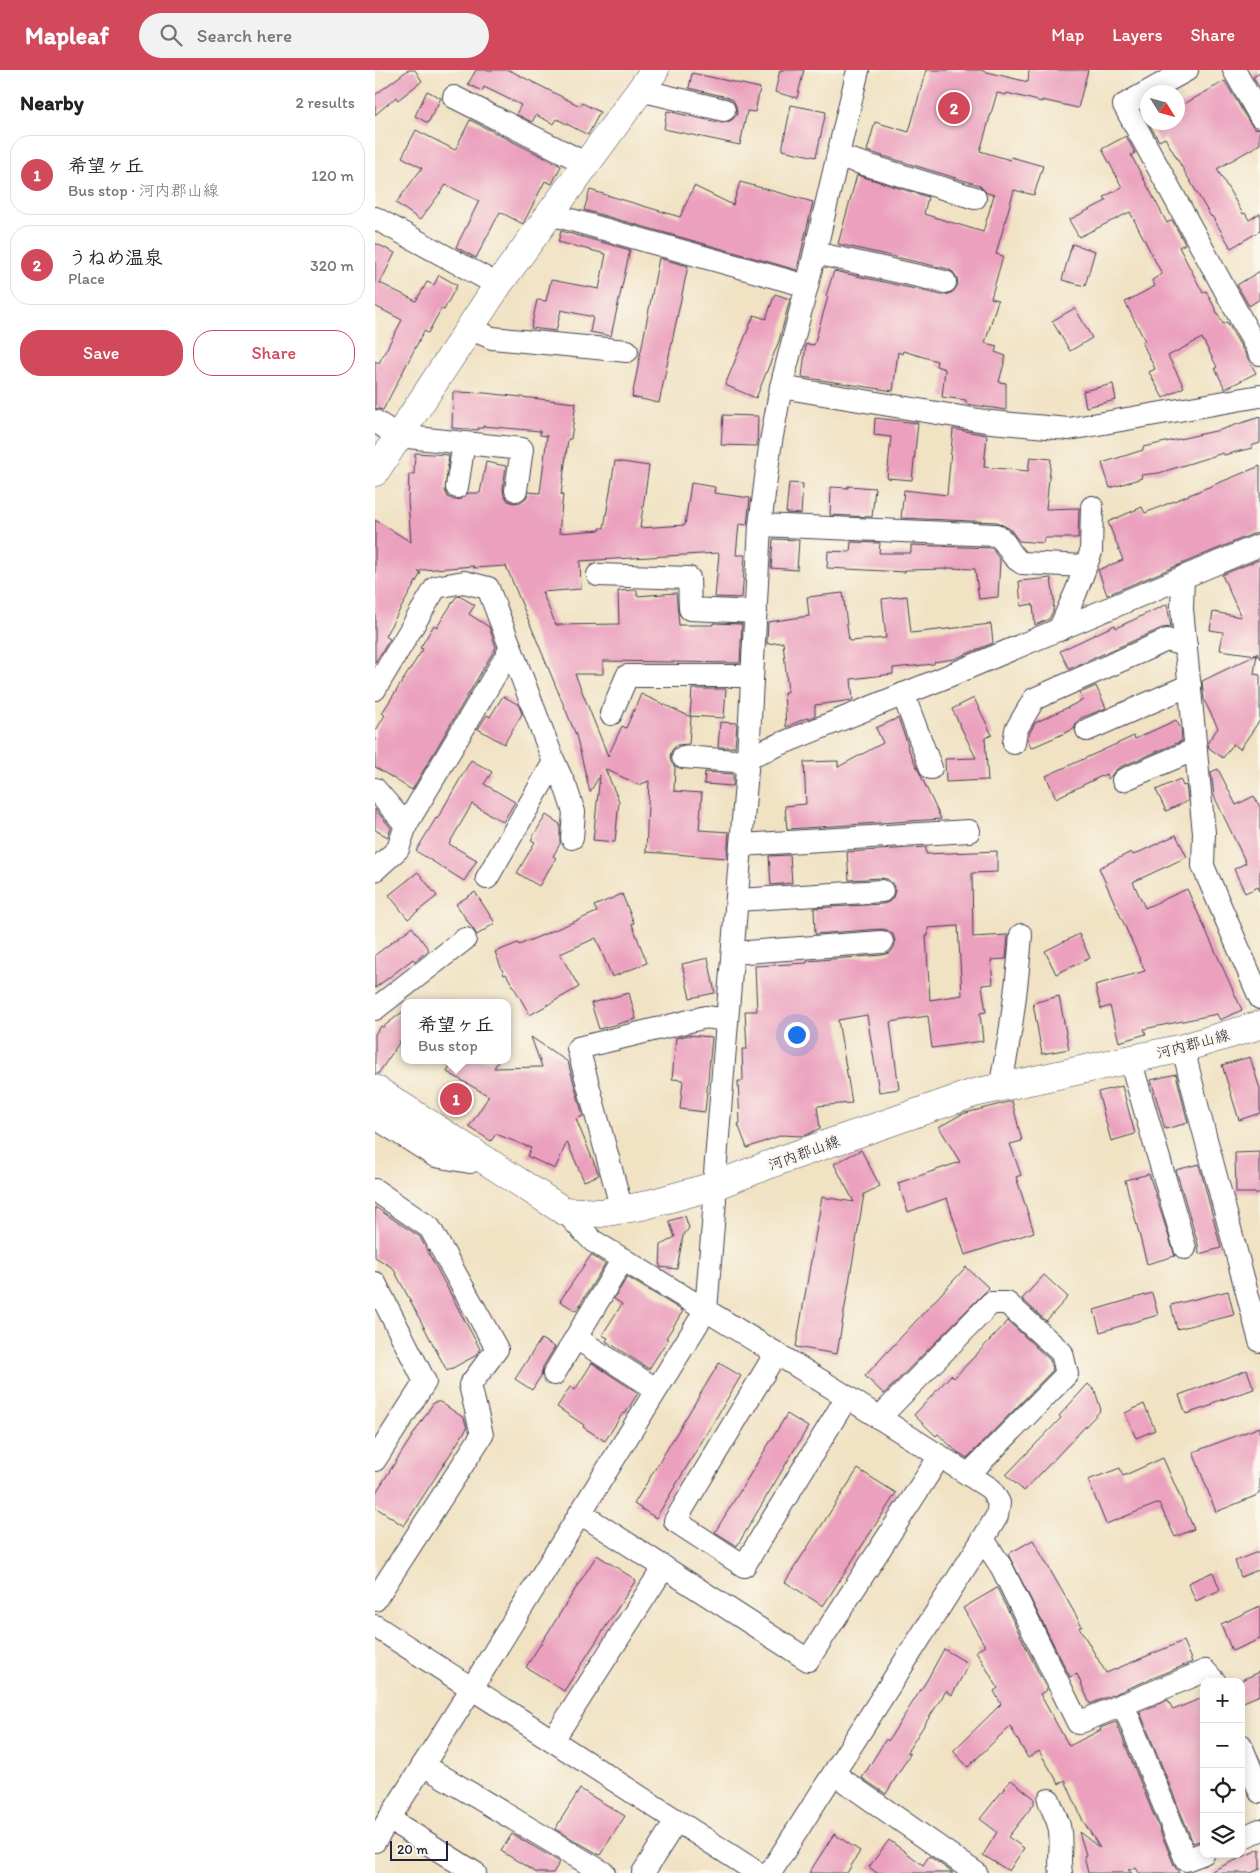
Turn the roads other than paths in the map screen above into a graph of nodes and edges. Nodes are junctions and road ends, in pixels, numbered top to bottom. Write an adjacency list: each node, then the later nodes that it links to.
1 (858, 70): 8 (street)
2 (1187, 70): 19 (street)
3 (1234, 70): 7 (street)
4 (647, 80): 6 (street); 9 (main road)
5 (454, 97): 9 (street)
6 (724, 110)
7 (1260, 116)
8 (838, 156): 10 (street); 13 (street)
9 (587, 164): 11 (main road)
10 (975, 198)
11 (550, 214): 15 (main road); 16 (street)
12 (375, 218): 15 (street)
13 (815, 253): 14 (street); 16 (street)
14 (945, 282)
15 (498, 285): 17 (main road)
16 (807, 286): 20 (street)
17 (469, 328): 18 (street); 23 (main road)
18 (627, 351)
19 (1260, 354)
20 (781, 387): 21 (street); 29 (street)
21 (1260, 396)
22 (375, 421): 23 (street)
23 (399, 436): 24 (street); 25 (main road)
24 (463, 444): 26 (street); 27 (street)
25 (375, 472)
26 (457, 487)
27 (516, 490)
28 (1092, 507): 31 (street)
29 (760, 525): 31 (street); 34 (street)
30 (1260, 547): 33 (street)
31 (1085, 566): 35 (street)
32 (598, 576): 34 (street)
33 (1183, 577): 35 (street); 36 (street)
34 (756, 612): 38 (street)
35 (1059, 630): 41 (street)
36 (1186, 646): 39 (street); 44 (street)
37 (511, 648): 40 (street); 48 (street); 52 (street)
38 (752, 676): 42 (street); 46 (street)
39 (1190, 685): 43 (street); 45 (street)
40 (375, 688)
41 (903, 694): 46 (street); 49 (street)
42 (611, 714)
43 (1087, 730)
44 (1014, 743)
45 (1196, 749): 50 (street); 64 (street)
46 (748, 756): 47 (street); 55 (street)
47 (683, 757)
48 (554, 762): 54 (street); 57 (street)
49 (931, 768)
50 (1123, 780)
51 (375, 789): 52 (street)
52 (406, 825): 56 (street)
53 (969, 831): 55 (street)
54 (572, 838)
55 (741, 845): 59 (street)
56 (375, 870)
57 (487, 878)
58 (882, 891): 59 (street)
59 (737, 900): 63 (street)
60 (1021, 935): 70 (street)
61 (465, 939): 65 (street)
62 (882, 942): 63 (street)
63 (733, 953): 66 (street)
64 (1260, 998)
65 (375, 1009)
66 (727, 1020): 74 (street); 76 (street)
67 (1260, 1025): 68 (main road, 河内郡山線)
68 (1183, 1048): 69 (main road, 河内郡山線); 83 (street)
69 (1130, 1060): 70 (main road, 河内郡山線); 78 (street)
70 (1000, 1088): 74 (main road, 河内郡山線)
71 (375, 1089): 73 (main road, 河内郡山線)
72 (375, 1114): 73 (street)
73 (479, 1156): 77 (main road, 河内郡山線)
74 (714, 1186): 76 (main road, 河内郡山線); 81 (street)
75 (375, 1190): 95 (street)
76 (622, 1210): 77 (main road, 河内郡山線)
77 (564, 1211): 79 (street)
78 (1185, 1248)
79 (623, 1259): 81 (street); 82 (street)
80 (375, 1283): 90 (street)
81 (705, 1310): 84 (street); 86 (street)
82 (576, 1338): 85 (street); 86 (street)
83 (1260, 1341)
84 (776, 1353): 87 (street); 87 (street)
85 (554, 1374)
86 (657, 1389): 92 (street)
87 (847, 1397): 88 (street)
88 (879, 1418): 89 (street); 91 (street)
89 (939, 1456): 91 (street); 94 (street)
90 (375, 1460)
91 (969, 1474): 93 (street)
92 (580, 1513): 94 (street); 98 (street)
93 (983, 1539): 99 (street); 103 (street)
94 (665, 1567): 100 (street)
95 (375, 1600)
96 (375, 1626): 98 (street)
97 (1211, 1678): 99 (street)
98 (472, 1688): 100 (street); 102 (street)
99 (1123, 1704): 111 (street)
100 (553, 1740): 107 (street)
101 (1245, 1755): 104 (street)
102 (423, 1765): 106 (street); 115 (street)
103 (834, 1774): 113 (street); 118 (street)
104 (1260, 1792)
105 (1049, 1800): 119 (street)
106 (389, 1820): 110 (street); 114 (street)
107 (676, 1821): 112 (street); 116 (street)
108 (1260, 1830): 109 (street)
109 (1245, 1836)
110 (375, 1841)
111 (1200, 1855)
112 (733, 1866): 117 (street)
113 (971, 1872)
114 (475, 1873)
115 (604, 1873)
116 (643, 1873)
117 (758, 1873)
118 (770, 1873)
119 (1061, 1873)

